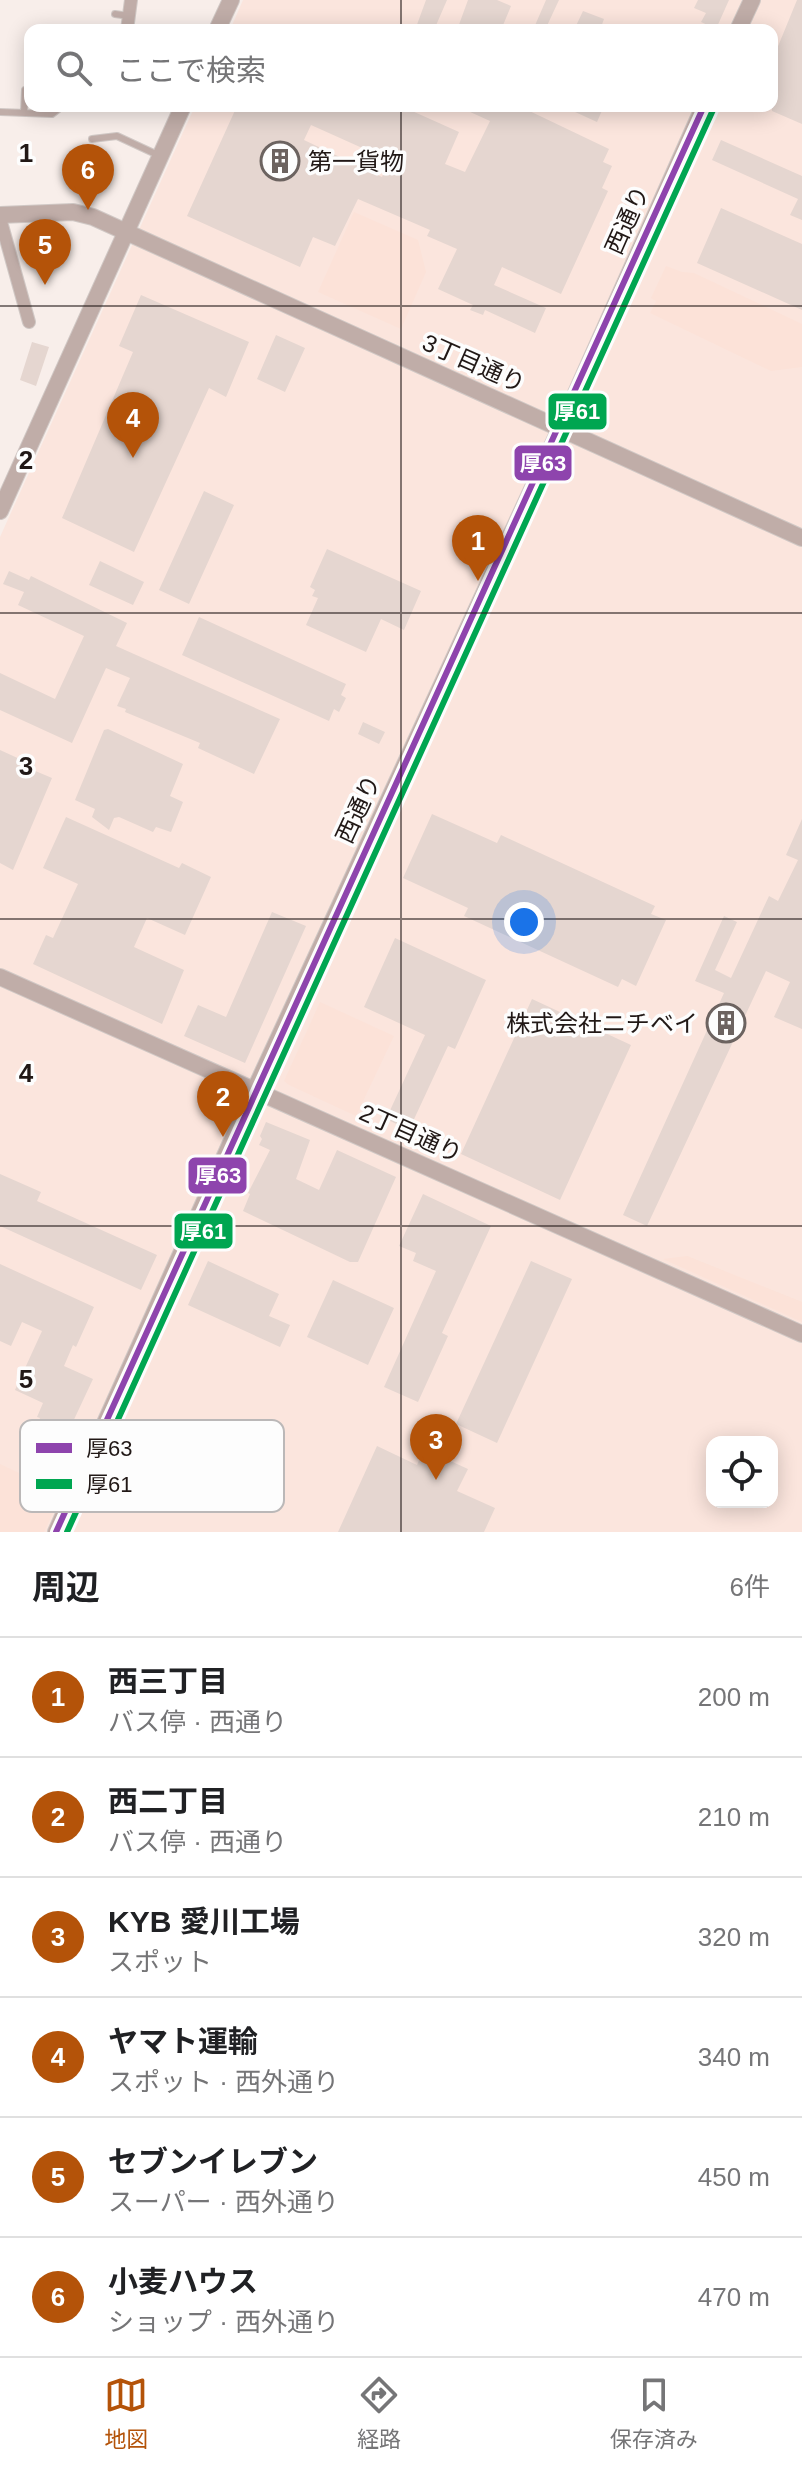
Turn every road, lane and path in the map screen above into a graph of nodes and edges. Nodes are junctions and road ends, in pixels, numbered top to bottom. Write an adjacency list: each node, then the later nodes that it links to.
1 (131, 0): 5 (street)
2 (231, 0): 7 (street)
3 (752, 0): 8 (street)
4 (115, 14): 5 (lane)
5 (129, 16): 6 (street)
6 (128, 24)
7 (220, 24)
8 (741, 24)
9 (56, 112): 12 (lane)
10 (180, 112): 15 (street)
11 (701, 112): 21 (street, 西通り)
12 (24, 113): 13 (lane)
13 (5, 114)
14 (92, 139): 15 (lane)
15 (160, 156): 17 (street)
16 (0, 216): 17 (street, 3丁目通り); 18 (street)
17 (125, 232): 21 (street, 3丁目通り); 22 (street)
18 (14, 268): 19 (street); 20 (street)
19 (0, 270)
20 (29, 322)
21 (560, 429): 23 (street, 3丁目通り); 25 (street, 西通り)
22 (0, 511)
23 (802, 538)
24 (0, 977): 25 (street, 2丁目通り)
25 (255, 1089): 26 (street, 2丁目通り); 27 (street, 西通り)
26 (802, 1334)
27 (106, 1420)
28 (65, 1512): 29 (street, 西通り)
29 (56, 1532)

